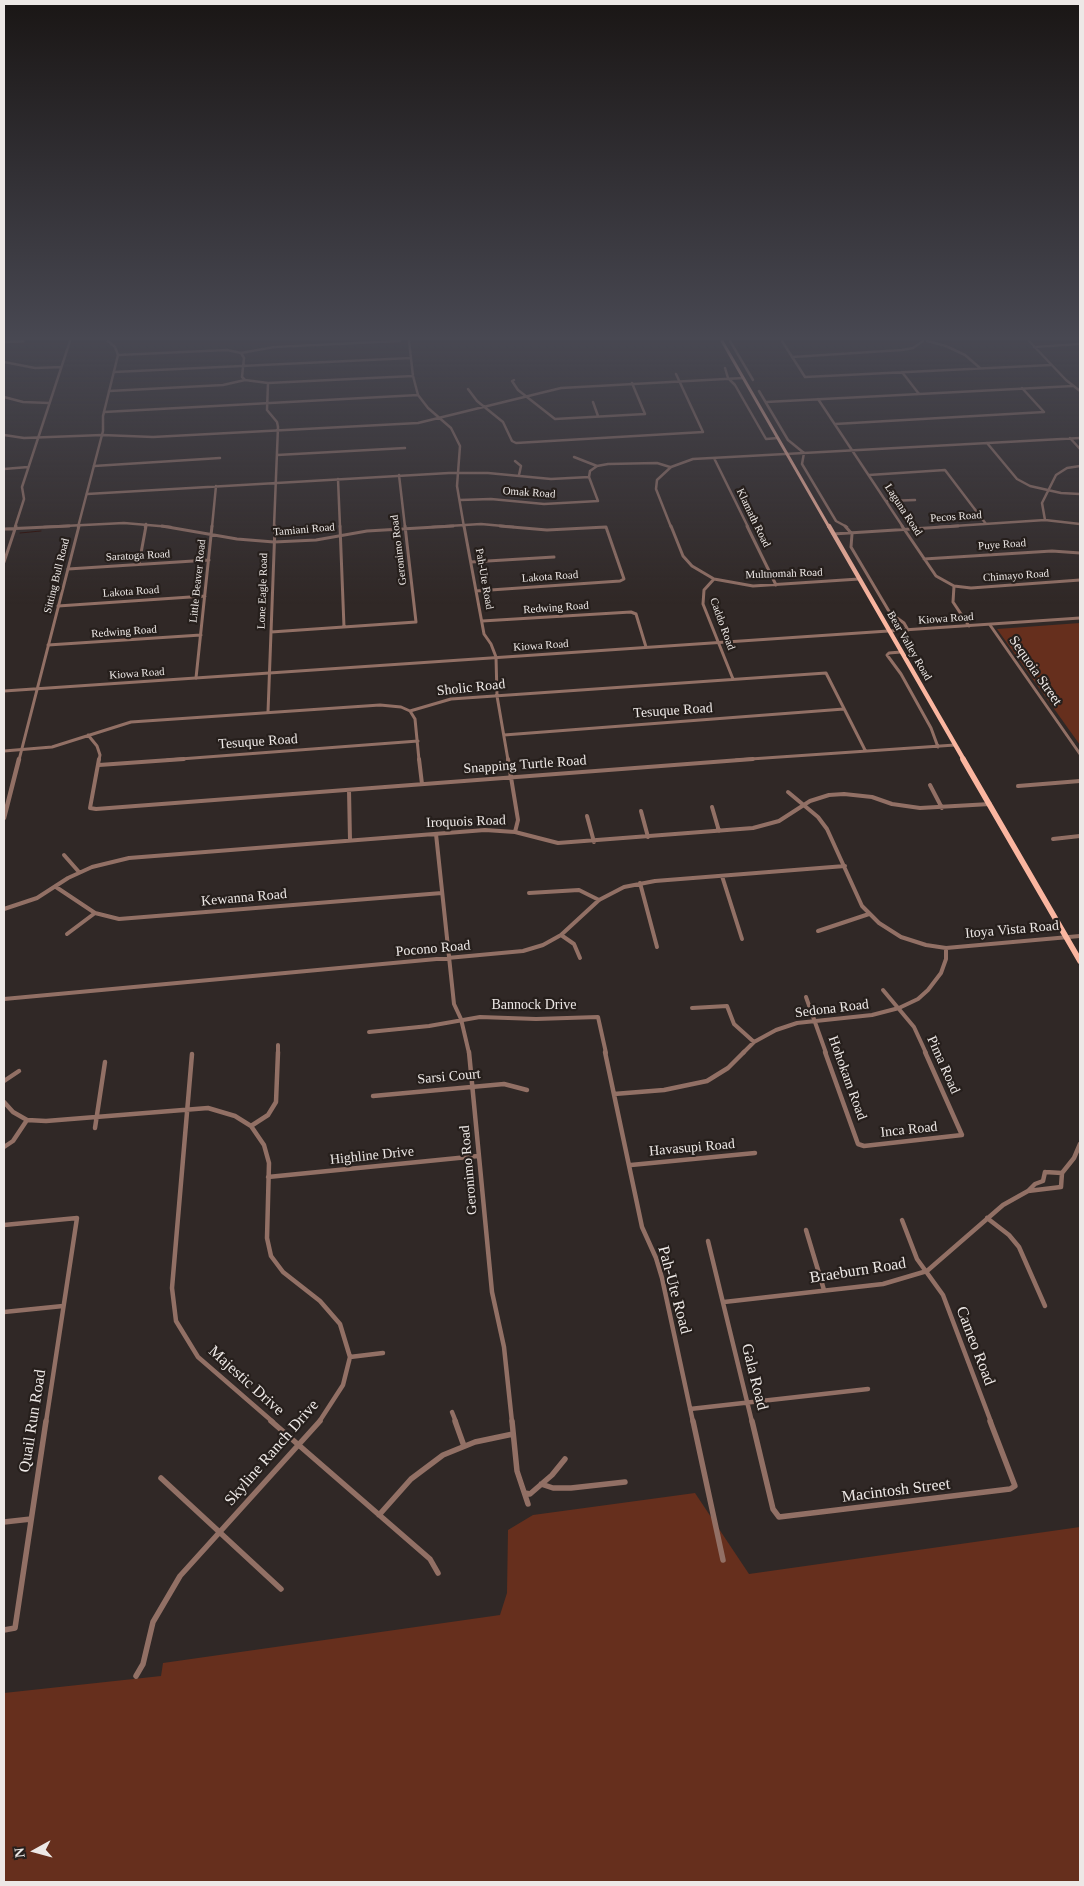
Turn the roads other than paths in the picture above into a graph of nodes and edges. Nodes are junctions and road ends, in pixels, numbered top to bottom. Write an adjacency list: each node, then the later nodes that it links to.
1 (41, 429): 14 (street)
2 (102, 429): 12 (street, Sitting Bull Road)
3 (312, 429): 11 (street)
4 (452, 429): 35 (street, Pah-Ute Road)
5 (506, 429): 6 (street)
6 (703, 429)
7 (760, 429): 15 (street)
8 (773, 429): 15 (main road, Bear Valley Road)
9 (782, 429): 22 (street)
10 (838, 429): 21 (street, Laguna Road)
11 (277, 431): 12 (street); 24 (street, Lone Eagle Road)
12 (102, 434): 14 (street); 29 (street, Sitting Bull Road)
13 (4, 435): 14 (street)
14 (38, 438): 32 (street)
15 (778, 438): 23 (main road, Bear Valley Road)
16 (1070, 438): 17 (street); 18 (street); 20 (street)
17 (1080, 438)
18 (987, 444): 21 (street); 43 (street)
19 (405, 448): 24 (street)
20 (1080, 449)
21 (852, 450): 22 (street); 38 (street, Laguna Road)
22 (804, 453): 23 (street); 59 (street)
23 (787, 454): 27 (street); 60 (main road, Bear Valley Road)
24 (277, 455): 41 (street, Lone Eagle Road)
25 (574, 457): 30 (street)
26 (220, 458): 29 (street)
27 (714, 458): 33 (street); 76 (street, Klamath Road)
28 (515, 461): 37 (street)
29 (94, 466): 44 (street, Sitting Bull Road)
30 (597, 466): 33 (street); 39 (street)
31 (1080, 466): 43 (street)
32 (28, 467): 34 (street); 57 (street)
33 (671, 467): 73 (street, Multnomah Road)
34 (4, 469)
35 (457, 473): 36 (street); 37 (street); 46 (street, Pah-Ute Road)
36 (399, 475): 40 (street); 55 (street, Geronimo Road)
37 (518, 475): 39 (street)
38 (869, 475): 48 (street, Laguna Road); 51 (street)
39 (589, 477): 46 (street, Omak Road)
40 (338, 479): 41 (street); 62 (street)
41 (276, 483): 42 (street); 63 (street, Lone Eagle Road)
42 (216, 486): 44 (street); 61 (street, Little Beaver Road)
43 (1047, 491): 45 (street); 49 (street)
44 (87, 494): 53 (street, Sitting Bull Road)
45 (1080, 494)
46 (460, 500): 54 (street, Pah-Ute Road)
47 (915, 500): 48 (street)
48 (887, 501): 58 (street, Laguna Road)
49 (1045, 520): 51 (street, Pecos Road); 52 (street, Pecos Road)
50 (146, 524): 53 (street, Tamiani Road); 61 (street, Tamiani Road); 70 (street)
51 (986, 524): 58 (street, Pecos Road)
52 (1080, 524)
53 (79, 525): 57 (street, Tamiani Road); 71 (street, Sitting Bull Road)
54 (464, 525): 55 (street, Tamiani Road); 69 (street, Pah-Ute Road); 72 (street, Tamiani Road)
55 (405, 528): 62 (street, Tamiani Road); 85 (street, Geronimo Road)
56 (4, 529): 57 (street, Tamiani Road)
57 (15, 529): 68 (street)
58 (905, 529): 59 (street, Pecos Road); 66 (street, Laguna Road)
59 (850, 532): 60 (street, Pecos Road); 86 (street)
60 (833, 534): 74 (main road, Bear Valley Road)
61 (211, 535): 63 (street, Tamiani Road); 67 (street, Little Beaver Road)
62 (340, 536): 63 (street, Tamiani Road); 85 (street)
63 (274, 542): 88 (street, Lone Eagle Road)
64 (1080, 553): 66 (street, Puye Road)
65 (554, 557): 69 (street)
66 (924, 559): 77 (street, Laguna Road)
67 (209, 560): 70 (street, Saratoga Road); 79 (street, Little Beaver Road)
68 (4, 562)
69 (471, 562): 78 (street, Pah-Ute Road)
70 (139, 564): 71 (street, Saratoga Road)
71 (68, 569): 80 (street, Sitting Bull Road)
72 (624, 579): 78 (street, Lakota Road)
73 (714, 579): 76 (street, Multnomah Road); 90 (street, Caddo Road)
74 (859, 580): 76 (street, Multnomah Road); 87 (main road, Bear Valley Road)
75 (1080, 580): 77 (street, Chimayo Road)
76 (776, 585)
77 (954, 586): 84 (street)
78 (476, 591): 82 (street, Pah-Ute Road)
79 (205, 596): 80 (street, Lakota Road); 89 (street, Little Beaver Road)
80 (58, 606): 91 (street, Sitting Bull Road)
81 (1080, 618): 83 (street, Kiowa Road)
82 (482, 621): 92 (street, Redwing Road); 94 (street, Pah-Ute Road)
83 (990, 625): 84 (street, Kiowa Road); 112 (street, Sequoia Street)
84 (969, 626): 86 (street, Kiowa Road)
85 (344, 627): 88 (street)
86 (908, 630): 87 (street, Kiowa Road)
87 (889, 631): 90 (street, Kiowa Road); 93 (main road, Bear Valley Road)
88 (271, 632): 95 (street, Lone Eagle Road)
89 (201, 635): 91 (street, Redwing Road); 96 (street, Little Beaver Road)
90 (719, 642): 92 (street, Kiowa Road); 97 (street, Caddo Road)
91 (48, 645): 98 (street, Sitting Bull Road)
92 (646, 647): 94 (street, Kiowa Road)
93 (901, 652): 107 (main road, Bear Valley Road); 108 (street)
94 (496, 657): 95 (street, Kiowa Road); 100 (street, Pah-Ute Road)
95 (270, 673): 96 (street, Kiowa Road); 103 (street, Lone Eagle Road)
96 (196, 678): 98 (street, Kiowa Road)
97 (733, 679): 100 (street, Sholic Road); 101 (street, Sholic Road)
98 (37, 689): 99 (street, Kiowa Road); 109 (street, Sitting Bull Road)
99 (4, 691)
100 (497, 696): 102 (street, Sholic Road); 105 (street, Pah-Ute Road)
101 (844, 709): 105 (street, Tesuque Road); 110 (street)
102 (410, 711): 103 (street); 106 (street)
103 (268, 712): 104 (street)
104 (88, 735): 109 (street); 113 (street)
105 (504, 735): 114 (street, Pah-Ute Road)
106 (418, 742): 113 (street, Tesuque Road); 116 (street)
107 (955, 745): 108 (street, Snapping Turtle Road); 122 (main road, Bear Valley Road)
108 (938, 746): 110 (street, Snapping Turtle Road)
109 (21, 750): 111 (street); 128 (street, Sitting Bull Road)
110 (865, 750): 114 (street, Snapping Turtle Road)
111 (4, 751)
112 (1080, 754)
113 (98, 765): 125 (street)
114 (510, 778): 116 (street, Snapping Turtle Road); 130 (street, Pah-Ute Road)
115 (1080, 781): 118 (street)
116 (422, 784): 119 (street, Snapping Turtle Road)
117 (930, 785): 124 (street)
118 (1018, 786)
119 (349, 790): 125 (street, Snapping Turtle Road); 135 (street)
120 (788, 792): 121 (street)
121 (804, 804): 124 (street, Iroquois Road); 129 (street, Iroquois Road); 138 (street)
122 (990, 804): 124 (street, Iroquois Road); 153 (main road, Bear Valley Road)
123 (712, 806): 129 (street)
124 (942, 808)
125 (96, 809)
126 (641, 812): 133 (street)
127 (587, 816): 136 (street)
128 (4, 818)
129 (719, 831): 133 (street, Iroquois Road)
130 (515, 832): 131 (street, Iroquois Road); 136 (street, Iroquois Road)
131 (436, 834): 135 (street, Iroquois Road); 143 (street, Geronimo Road)
132 (1080, 836): 134 (street)
133 (648, 837): 136 (street, Iroquois Road)
134 (1053, 839)
135 (350, 840): 139 (street, Iroquois Road)
136 (594, 842)
137 (64, 855): 139 (street)
138 (845, 866): 140 (street, Pocono Road); 148 (street)
139 (79, 872): 142 (street, Iroquois Road)
140 (722, 876): 141 (street, Pocono Road); 154 (street)
141 (640, 883): 145 (street, Pocono Road); 155 (street)
142 (56, 887): 146 (street, Iroquois Road); 147 (street, Kewanna Road)
143 (442, 893): 147 (street, Kewanna Road); 158 (street, Geronimo Road)
144 (529, 893): 145 (street)
145 (599, 900): 151 (street, Pocono Road)
146 (4, 909)
147 (95, 913): 150 (street)
148 (869, 914): 149 (street); 156 (street, Itoya Vista Road)
149 (818, 931)
150 (67, 934)
151 (561, 935): 157 (street); 158 (street, Pocono Road)
152 (1080, 936): 153 (street, Itoya Vista Road)
153 (1066, 937): 156 (street, Itoya Vista Road); 159 (main road, Bear Valley Road)
154 (742, 939)
155 (657, 947)
156 (946, 948): 164 (street, Sedona Road)
157 (580, 958)
158 (449, 959): 162 (street, Pocono Road); 165 (street, Geronimo Road)
159 (1080, 961)
160 (883, 990): 164 (street, Pima Road)
161 (806, 997): 166 (street, Hohokam Road)
162 (4, 999)
163 (692, 1008): 169 (street)
164 (899, 1008): 166 (street, Sedona Road); 185 (street, Pima Road)
165 (461, 1019): 167 (street, Bannock Drive); 168 (street); 175 (street, Geronimo Road)
166 (814, 1020): 169 (street, Sedona Road); 186 (street, Hohokam Road)
167 (601, 1026): 177 (street, Pah-Ute Road)
168 (369, 1032)
169 (754, 1042): 177 (street, Sedona Road)
170 (278, 1045): 183 (street)
171 (192, 1054): 180 (street, Majestic Drive)
172 (105, 1062): 181 (street)
173 (19, 1071): 174 (street)
174 (4, 1081)
175 (472, 1086): 176 (street, Sarsi Court); 178 (street, Sarsi Court); 190 (street, Geronimo Road)
176 (527, 1090)
177 (614, 1094): 191 (street, Pah-Ute Road)
178 (373, 1096)
179 (4, 1102): 182 (street)
180 (187, 1108): 181 (street); 183 (street); 215 (street, Majestic Drive)
181 (97, 1116): 182 (street); 184 (street)
182 (27, 1120): 188 (street)
183 (251, 1126): 193 (street)
184 (95, 1128)
185 (962, 1135): 186 (street, Inca Road)
186 (858, 1144)
187 (1080, 1144): 192 (street, Braeburn Road)
188 (4, 1146)
189 (755, 1153): 191 (street, Havasupi Road)
190 (478, 1156): 193 (street, Highline Drive); 214 (street, Geronimo Road)
191 (631, 1165): 212 (street, Pah-Ute Road)
192 (1062, 1173): 194 (street, Braeburn Road); 195 (street, Braeburn Road)
193 (268, 1178): 209 (street)
194 (1043, 1181): 195 (street); 196 (street, Braeburn Road)
195 (1048, 1187): 196 (street, Braeburn Road)
196 (1028, 1191): 197 (street, Braeburn Road)
197 (987, 1218): 202 (street, Braeburn Road); 206 (street)
198 (902, 1220): 202 (street, Cameo Road)
199 (4, 1225): 205 (street, Quail Run Road)
200 (806, 1230): 203 (street)
201 (708, 1241): 204 (street, Gala Road)
202 (927, 1271): 203 (street, Braeburn Road); 221 (street, Cameo Road)
203 (824, 1290): 204 (street, Braeburn Road)
204 (724, 1302): 211 (street, Gala Road)
205 (63, 1306): 207 (street); 226 (street, Quail Run Road)
206 (1045, 1306)
207 (4, 1312)
208 (383, 1353): 209 (street)
209 (350, 1357): 215 (street, Skyline Ranch Drive)
210 (868, 1389): 211 (street)
211 (748, 1403): 212 (street); 225 (street, Gala Road)
212 (690, 1409): 229 (street, Pah-Ute Road)
213 (452, 1412): 216 (street)
214 (512, 1434): 216 (street); 222 (street, Geronimo Road)
215 (299, 1444): 224 (street, Majestic Drive); 228 (street, Skyline Ranch Drive)
216 (464, 1446): 224 (street)
217 (565, 1459): 220 (street)
218 (161, 1478): 228 (street)
219 (625, 1482): 220 (street)
220 (542, 1484): 222 (street)
221 (1015, 1486): 225 (street, Macintosh Street)
222 (524, 1493): 223 (street, Geronimo Road)
223 (528, 1504)
224 (379, 1515): 230 (street, Majestic Drive)
225 (779, 1518)
226 (31, 1519): 227 (street); 232 (street, Quail Run Road)
227 (4, 1522)
228 (219, 1532): 231 (street); 234 (street, Skyline Ranch Drive)
229 (723, 1560)
230 (438, 1573)
231 (280, 1589)
232 (15, 1628): 233 (street)
233 (4, 1630)
234 (136, 1676)

